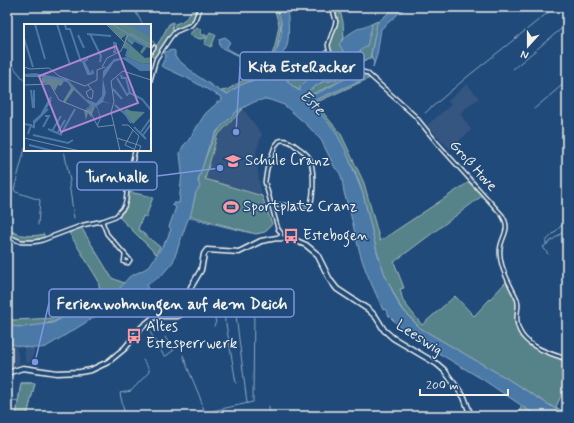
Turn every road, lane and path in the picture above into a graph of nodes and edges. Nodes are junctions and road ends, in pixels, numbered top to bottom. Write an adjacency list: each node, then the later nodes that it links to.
1 (200, 7): 5 (street)
2 (332, 7): 12 (street, Groß Hove)
3 (154, 47): 4 (street)
4 (151, 52)
5 (151, 77)
6 (135, 151): 8 (street)
7 (272, 206): 7 (street); 10 (street)
8 (102, 221): 9 (street); 11 (street)
9 (7, 236)
10 (279, 238): 13 (street); 14 (street, Leeswig)
11 (125, 254)
12 (567, 359)
13 (7, 373)
14 (471, 416)

